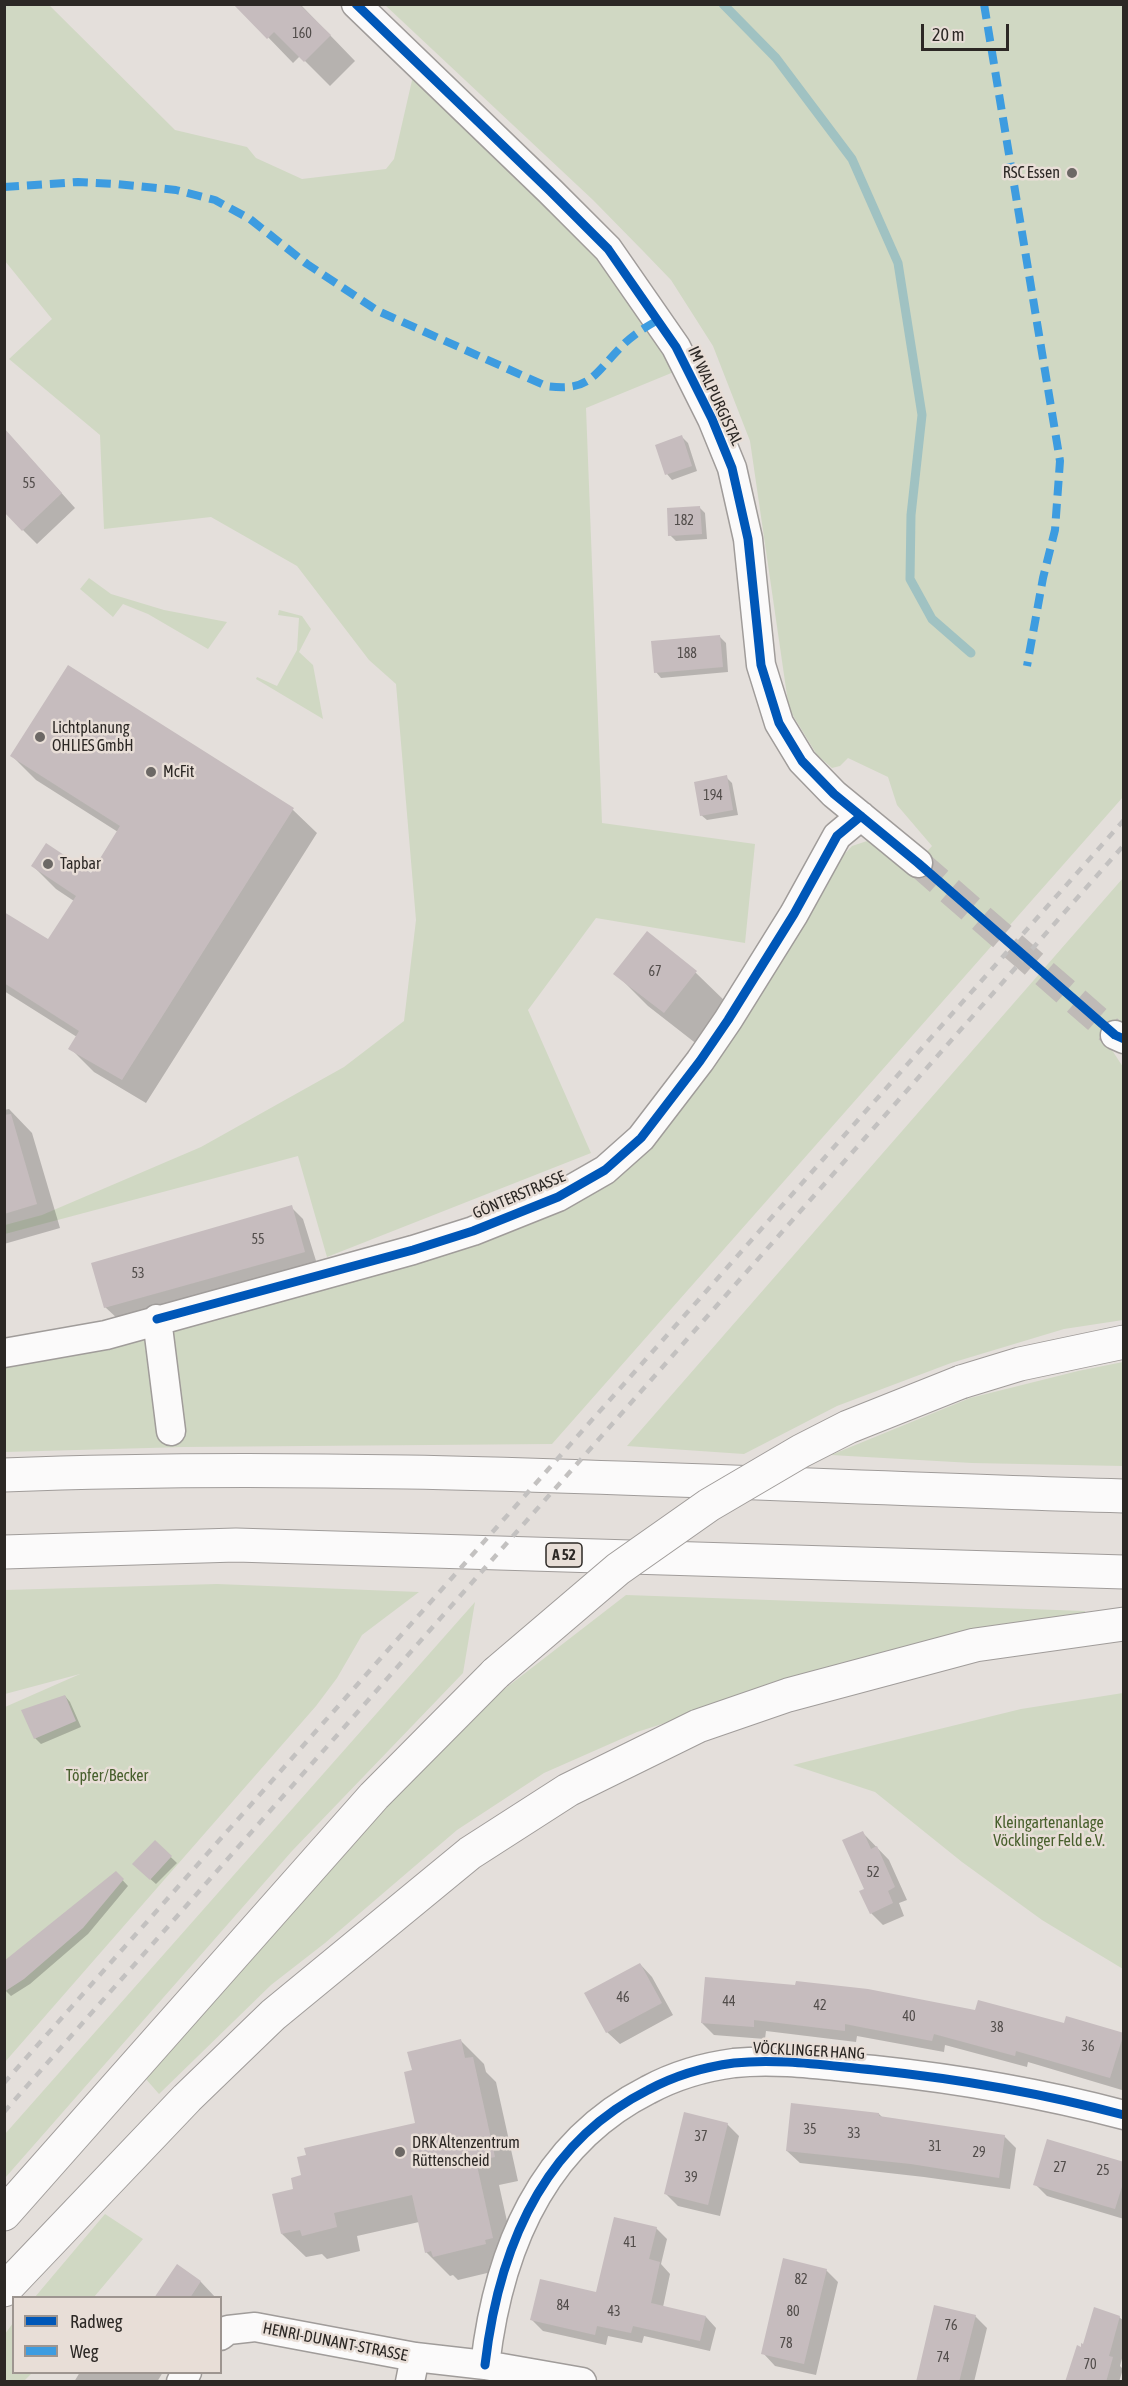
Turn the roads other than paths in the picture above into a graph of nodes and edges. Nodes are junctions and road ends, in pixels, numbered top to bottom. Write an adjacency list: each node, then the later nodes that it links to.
1 (356, 4): 2 (street, IM WALPURGISTAL)
2 (861, 816): 3 (street, IM WALPURGISTAL); 4 (street, GÖNTERSTRASSE)
3 (918, 863)
4 (157, 1319): 6 (street, GÖNTERSTRASSE); 7 (street)
5 (1124, 1342): 14 (highway, bridge)
6 (4, 1353)
7 (171, 1431)
8 (4, 1475): 9 (highway)
9 (1124, 1496)
10 (4, 1552): 11 (highway, A 52)
11 (1124, 1572)
12 (1124, 1624): 15 (highway)
13 (1124, 2115): 17 (street, VÖCKLINGER HANG)
14 (4, 2214)
15 (4, 2290)
16 (222, 2334): 18 (street, HENRI-DUNANT-STRASSE)
17 (485, 2366): 18 (street, HENRI-DUNANT-STRASSE); 19 (street, HENRI-DUNANT-STRASSE)
18 (412, 2369)
19 (582, 2382)

